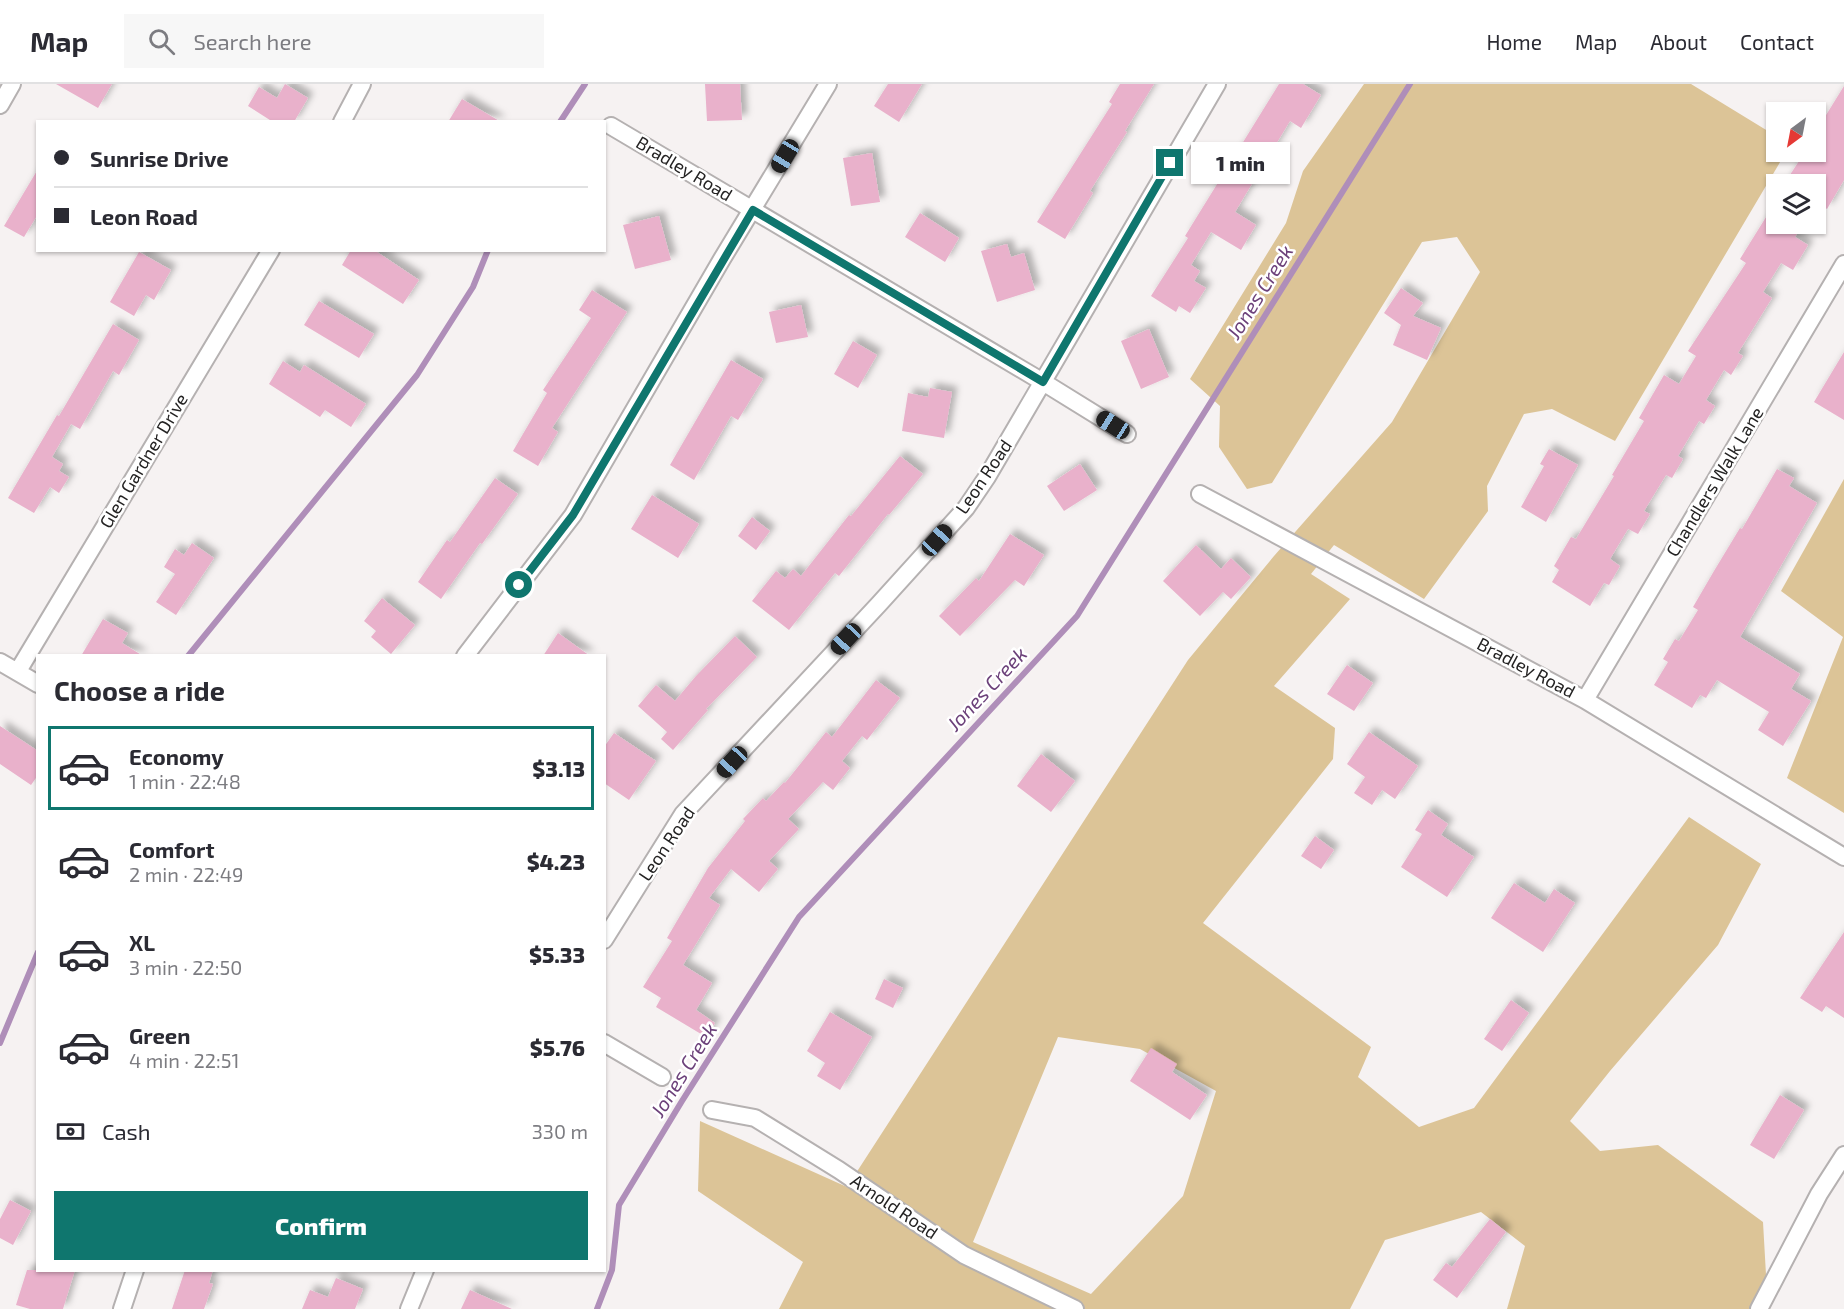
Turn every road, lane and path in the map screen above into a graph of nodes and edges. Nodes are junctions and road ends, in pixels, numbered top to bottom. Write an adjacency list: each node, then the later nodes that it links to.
1 (12, 84): 5 (street)
2 (362, 84): 6 (street)
3 (828, 84): 8 (street)
4 (1217, 84): 11 (street, Leon Road)
5 (0, 105)
6 (343, 120)
7 (611, 126): 8 (street, Bradley Road)
8 (753, 210): 11 (street, Bradley Road); 14 (street)
9 (270, 252): 16 (street, Glen Gardner Drive)
10 (1844, 264): 18 (street, Chandlers Walk Lane)
11 (1043, 382): 12 (street, Bradley Road); 20 (street, Leon Road)
12 (1127, 434)
13 (1200, 494): 18 (street, Bradley Road)
14 (467, 654)
15 (0, 662): 16 (street)
16 (18, 671): 17 (street)
17 (36, 683)
18 (1585, 700): 19 (street, Bradley Road)
19 (1844, 856)
20 (606, 937)
21 (606, 1044): 22 (street)
22 (662, 1077)
23 (712, 1110): 29 (street, Arnold Road)
24 (1844, 1155): 30 (street)
25 (134, 1272): 27 (street)
26 (424, 1272): 28 (street)
27 (123, 1309)
28 (409, 1309)
29 (1075, 1309)
30 (1760, 1309)

